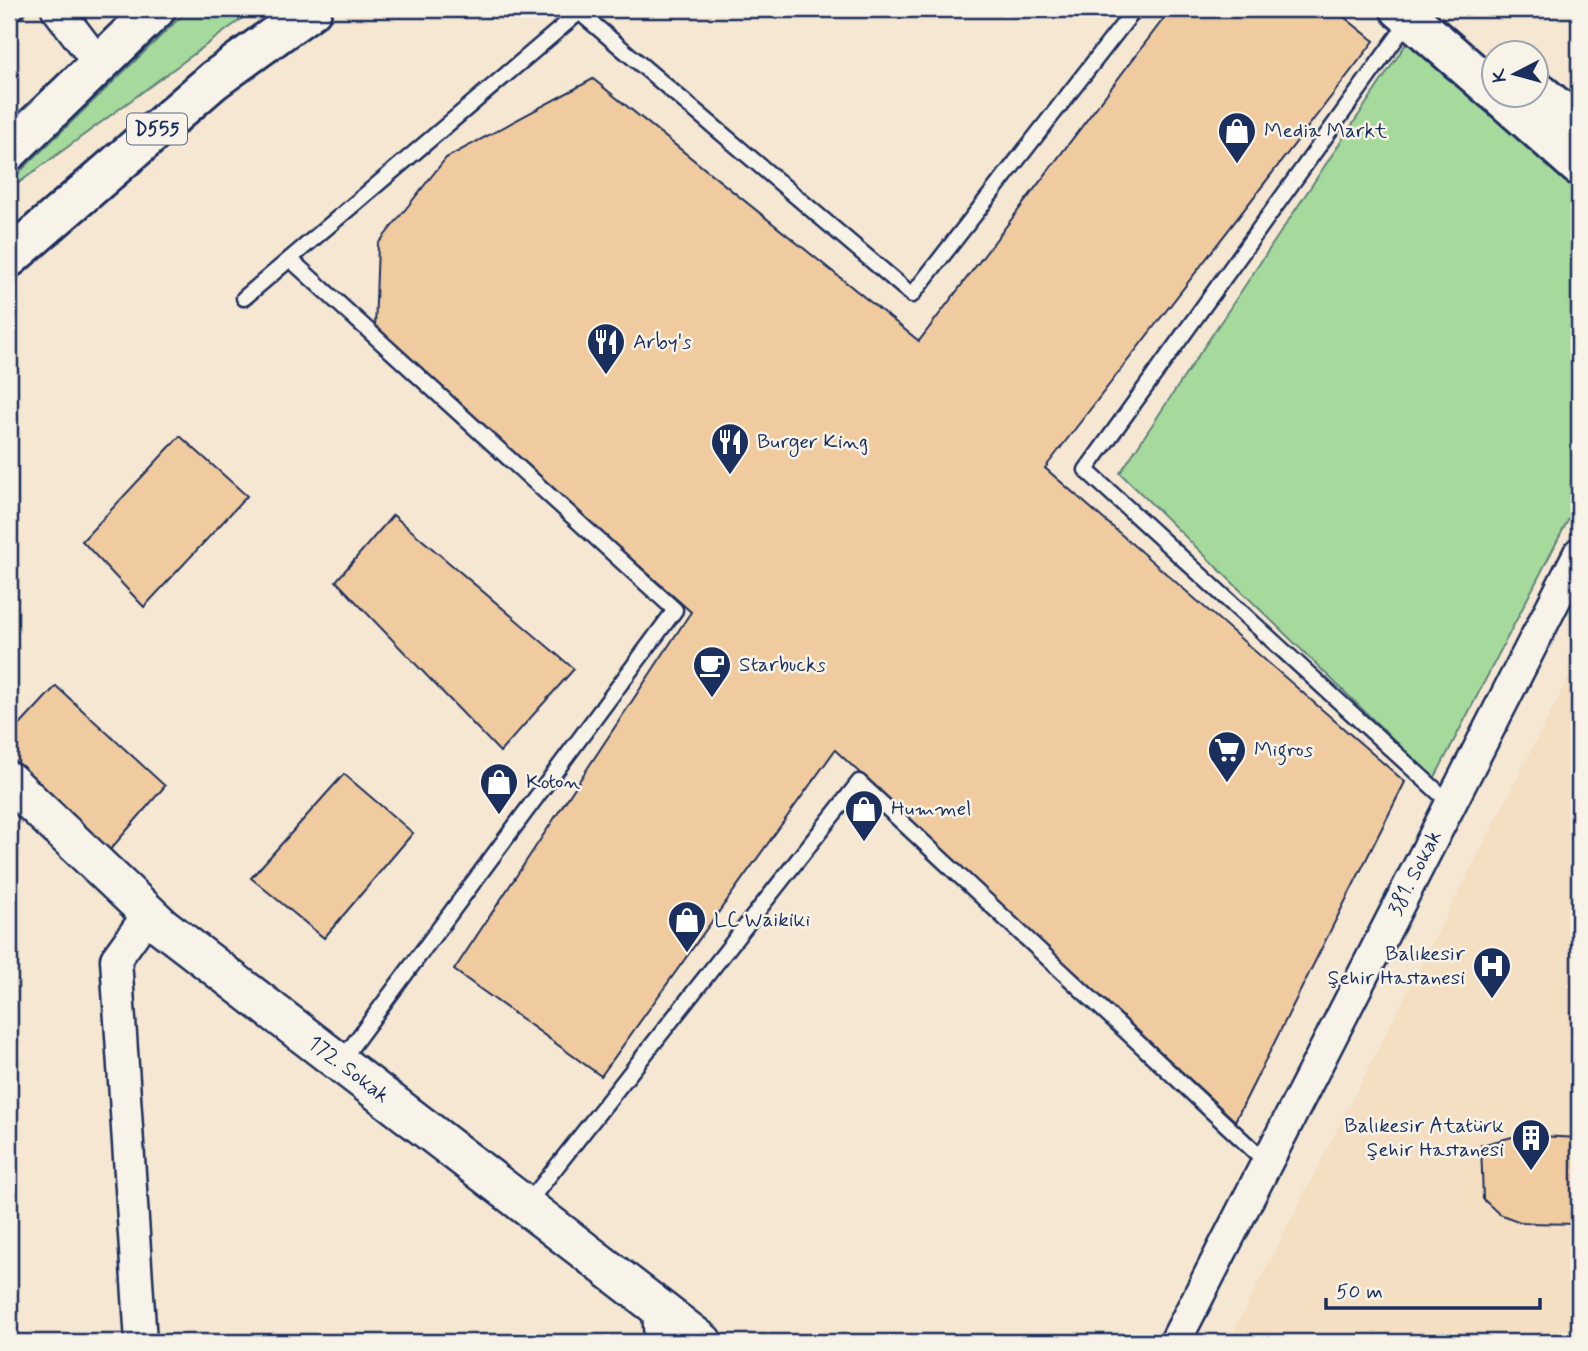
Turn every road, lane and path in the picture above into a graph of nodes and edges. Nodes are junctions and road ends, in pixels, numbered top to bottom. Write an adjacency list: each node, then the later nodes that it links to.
1 (18, 9): 8 (lane)
2 (57, 9): 10 (street)
3 (156, 9): 10 (main road)
4 (312, 9): 12 (main road, D555)
5 (1135, 9): 6 (lane)
6 (581, 11): 20 (lane)
7 (1415, 12): 9 (main road); 11 (main road); 24 (lane)
8 (9, 13)
9 (1480, 48)
10 (99, 64): 16 (main road)
11 (1480, 78)
12 (214, 80): 18 (main road); 19 (main road, D555)
13 (1550, 102): 15 (main road)
14 (1514, 108): 17 (main road)
15 (1579, 126)
16 (9, 151)
17 (1579, 166)
18 (9, 234)
19 (9, 258)
20 (290, 259): 21 (lane); 26 (lane)
21 (244, 298)
22 (1579, 552): 24 (street, 381. Sokak)
23 (9, 781): 25 (street, 172. Sokak)
24 (1451, 804): 27 (street, 381. Sokak)
25 (149, 913): 26 (street, 172. Sokak); 30 (street)
26 (340, 1063): 28 (street, 172. Sokak)
27 (1267, 1163): 28 (lane); 32 (street, 381. Sokak)
28 (526, 1205): 29 (street, 172. Sokak)
29 (659, 1325): 31 (street, 172. Sokak)
30 (141, 1342)
31 (703, 1342)
32 (1175, 1342)

